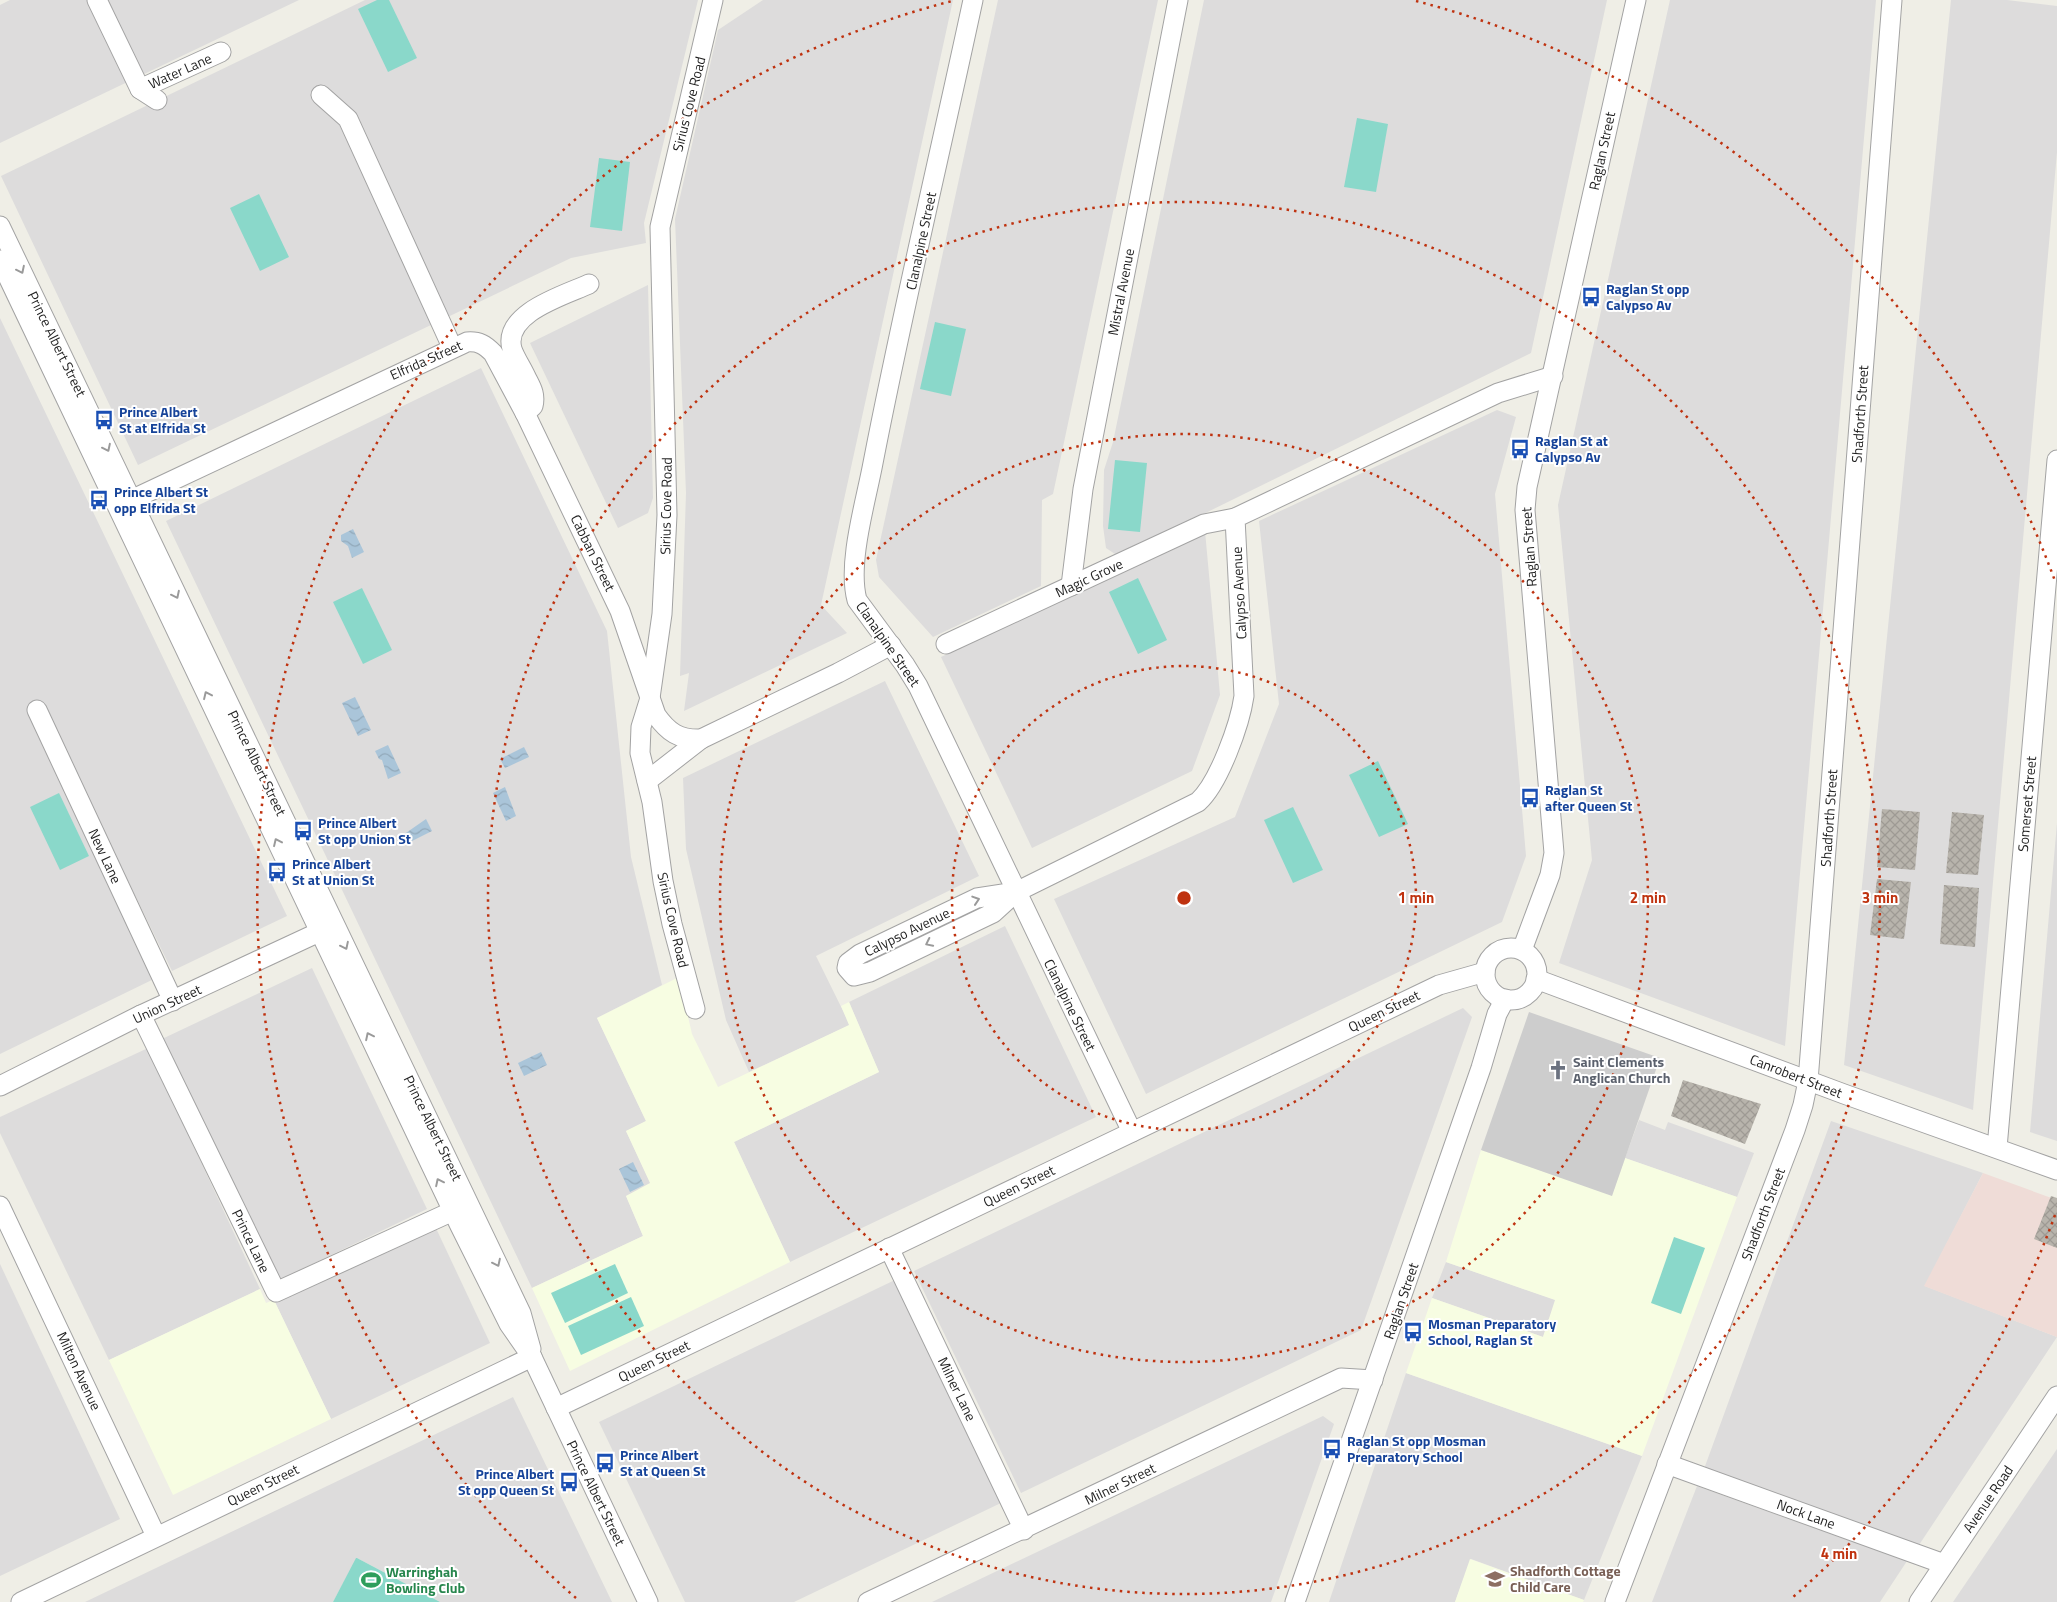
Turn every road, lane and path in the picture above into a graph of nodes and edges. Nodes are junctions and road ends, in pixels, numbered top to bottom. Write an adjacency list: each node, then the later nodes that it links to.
1 (97, 0): 8 (street)
2 (713, 0): 23 (street, Sirius Cove Road)
3 (973, 0): 22 (street, Clanalpine Street)
4 (1178, 0): 20 (street, Mistral Avenue)
5 (1636, 0): 15 (street, Raglan Street)
6 (1892, 0): 36 (street, Shadforth Street)
7 (221, 52): 8 (street, Water Lane)
8 (140, 89): 10 (street)
9 (321, 95): 14 (street)
10 (157, 100)
11 (0, 226): 18 (street, Prince Albert Street, one-way to 18)
12 (0, 260): 28 (street, Prince Albert Street, one-way to 12)
13 (589, 284): 16 (street)
14 (452, 347): 16 (street, Elfrida Street); 18 (street, Elfrida Street)
15 (1553, 376): 19 (street); 29 (street, Raglan Street)
16 (526, 413): 23 (street, Cabban Street)
17 (2057, 460): 39 (street, Somerset Street)
18 (131, 500): 28 (street, Prince Albert Street, one-way to 28)
19 (1235, 518): 20 (street, Magic Grove); 27 (street, Calypso Avenue)
20 (1071, 586): 21 (street, Magic Grove)
21 (946, 644)
22 (891, 645): 25 (street); 27 (street, Clanalpine Street)
23 (650, 698): 25 (street); 26 (street, Sirius Cove Road)
24 (37, 710): 33 (street, New Lane)
25 (701, 739): 26 (street)
26 (648, 781): 34 (street, Sirius Cove Road)
27 (1016, 892): 27 (street, Calypso Avenue, one-way to 27); 38 (street, Clanalpine Street)
28 (327, 928): 33 (street, Union Street); 42 (street, Prince Albert Street, one-way to 28); 44 (street, Prince Albert Street, one-way to 44)
29 (1522, 950): 30 (street); 31 (street)
30 (1485, 972): 32 (street); 38 (street, Queen Street)
31 (1536, 979): 32 (street); 36 (street, Canrobert Street)
32 (1505, 999): 45 (street, Raglan Street)
33 (173, 1000): 35 (street, Union Street)
34 (695, 1009)
35 (141, 1015): 37 (street, Union Street); 42 (street, Prince Lane)
36 (1808, 1081): 39 (street, Canrobert Street); 48 (street, Shadforth Street)
37 (0, 1086)
38 (1132, 1132): 43 (street, Queen Street)
39 (1996, 1148): 40 (street, Canrobert Street)
40 (2057, 1170)
41 (0, 1206): 50 (street, Milton Avenue)
42 (453, 1211): 44 (street, Prince Albert Street)
43 (889, 1248): 47 (street, Queen Street); 49 (street, Milner Lane)
44 (532, 1358): 47 (street, Prince Albert Street); 50 (street, Queen Street)
45 (1373, 1380): 49 (street, Milner Street); 55 (street, Raglan Street)
46 (2057, 1396): 51 (street, Avenue Road)
47 (556, 1408): 53 (street, Prince Albert Street)
48 (1667, 1464): 51 (street, Nock Lane); 56 (street, Shadforth Street)
49 (1024, 1530): 54 (street, Milner Street)
50 (156, 1536): 52 (street, Queen Street)
51 (1944, 1564): 57 (street, Avenue Road)
52 (21, 1602)
53 (648, 1602)
54 (868, 1602)
55 (1295, 1602)
56 (1615, 1602)
57 (1919, 1602)

